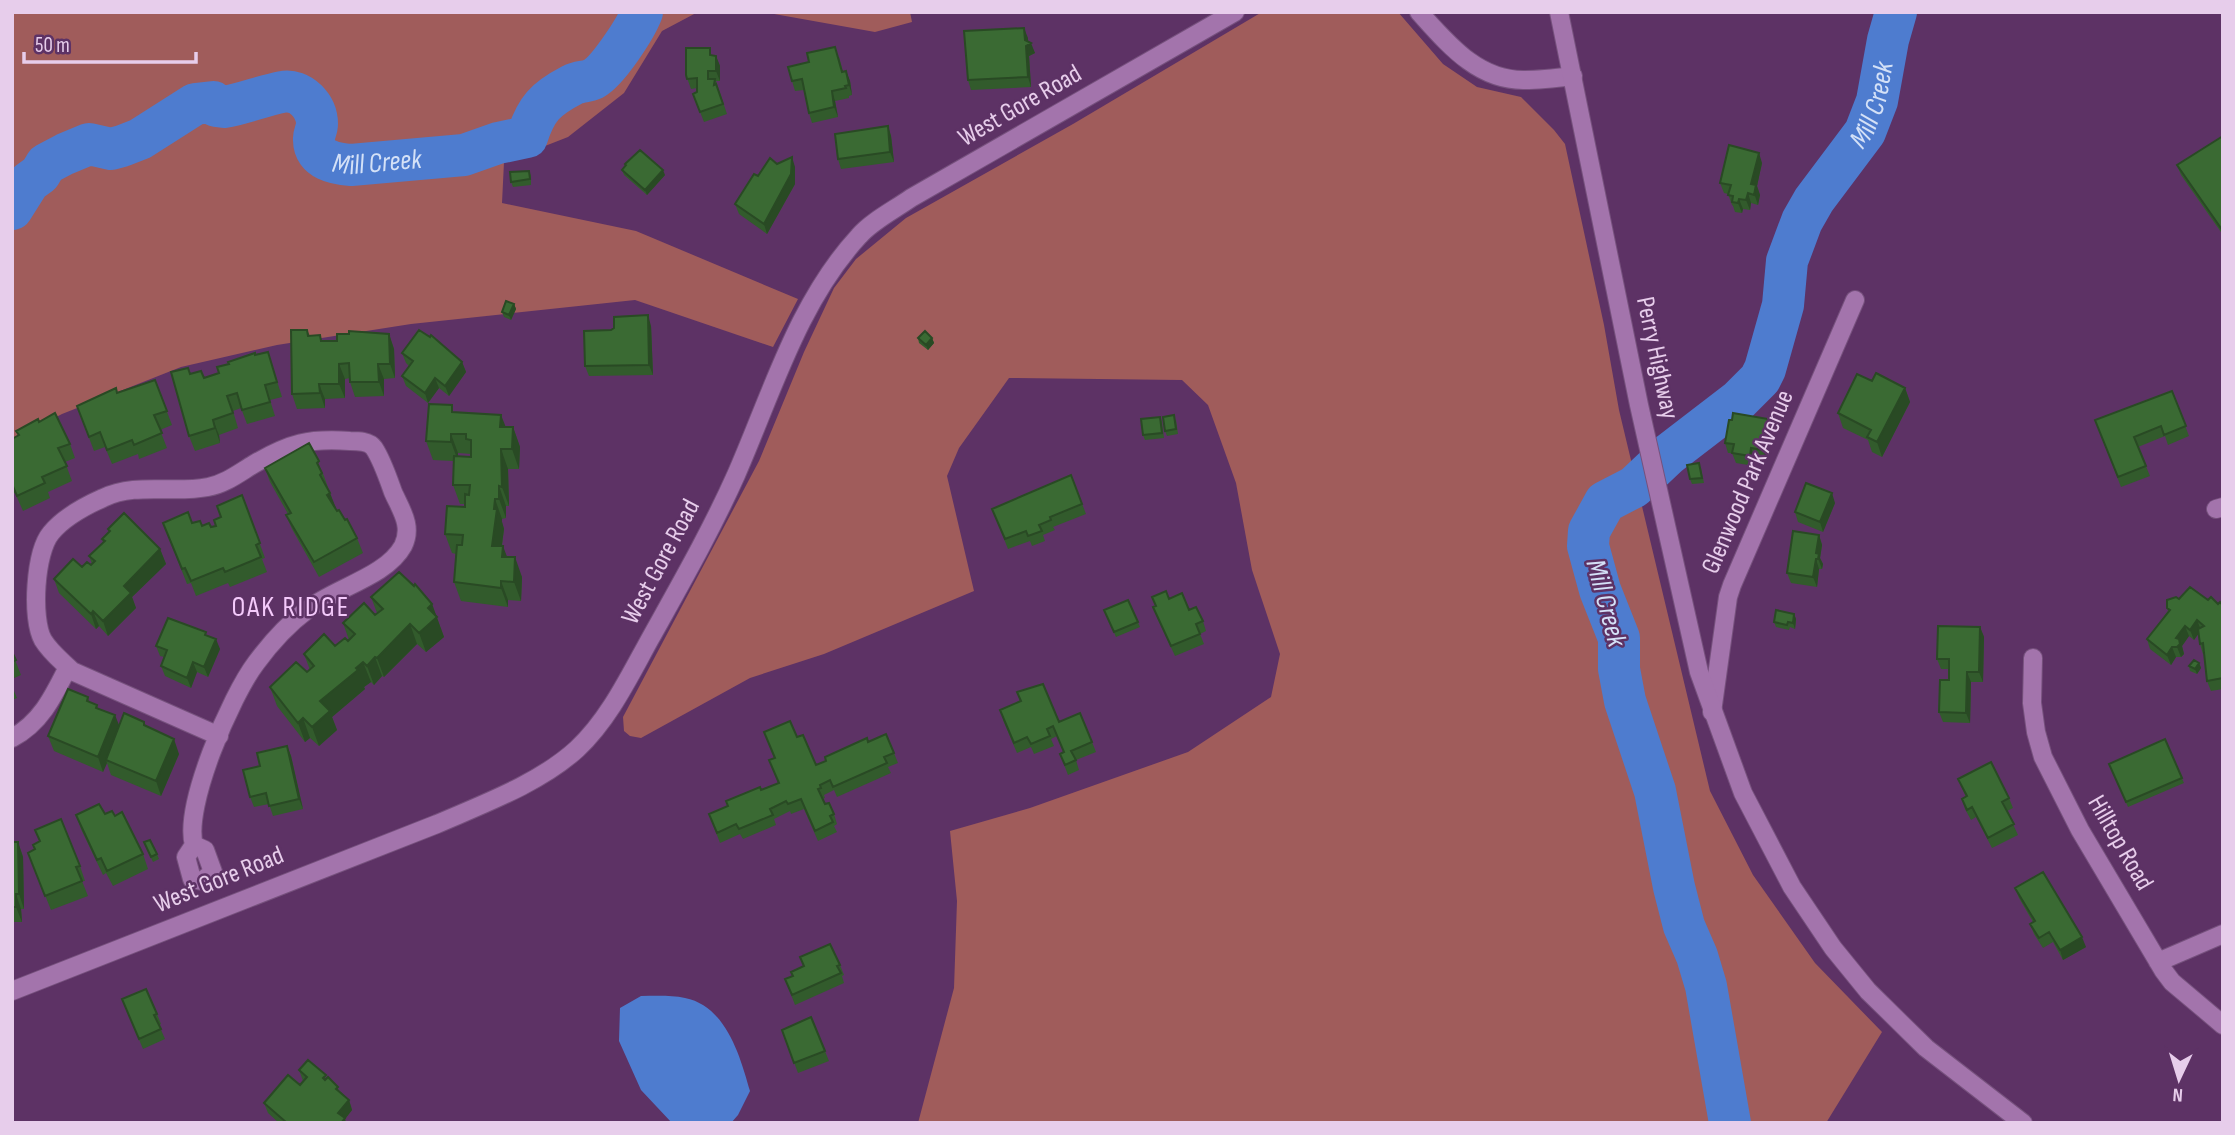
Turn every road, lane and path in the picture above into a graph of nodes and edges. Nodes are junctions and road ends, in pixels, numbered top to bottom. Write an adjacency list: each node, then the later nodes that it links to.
1 (1235, 12): 11 (street, West Gore Road)
2 (1419, 12): 4 (street)
3 (1559, 12): 4 (street, Perry Highway)
4 (1573, 76): 8 (street, Perry Highway)
5 (1855, 300): 8 (street, Glenwood Park Avenue)
6 (2033, 658): 13 (street, Hilltop Road)
7 (68, 667): 9 (street); 9 (street); 10 (street)
8 (1712, 712): 16 (street, Glenwood Park Avenue)
9 (219, 736): 11 (street)
10 (12, 738)
11 (216, 909): 14 (street, West Gore Road)
12 (2223, 934): 13 (street)
13 (2158, 962): 15 (street, Hilltop Road)
14 (12, 990)
15 (2223, 1025)
16 (2023, 1123)

